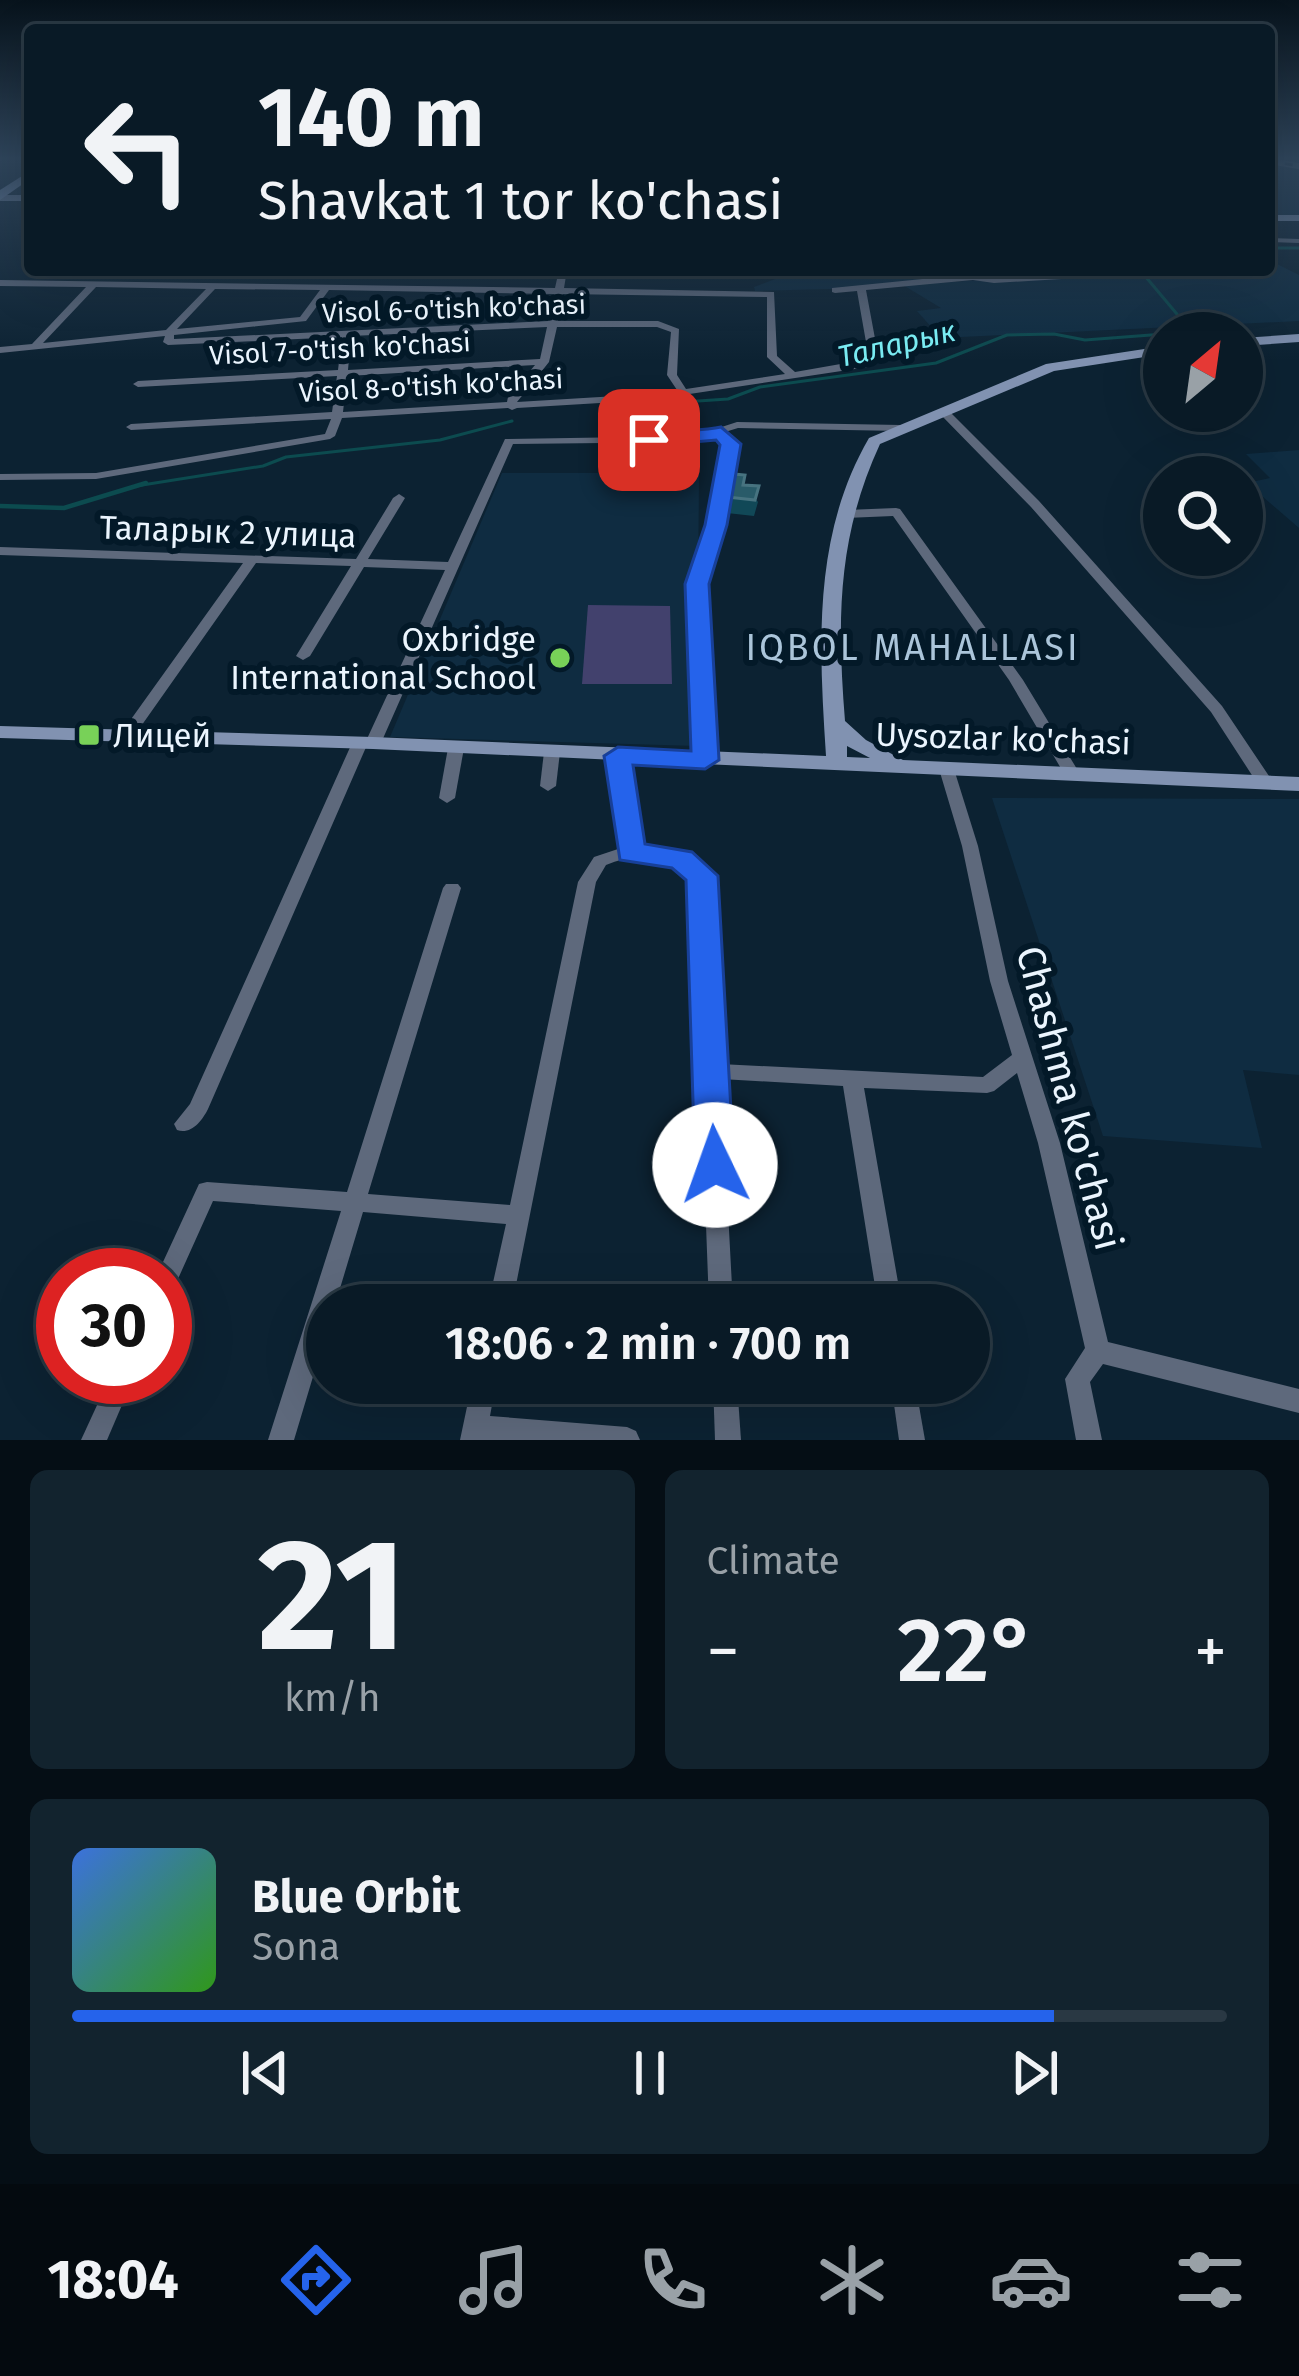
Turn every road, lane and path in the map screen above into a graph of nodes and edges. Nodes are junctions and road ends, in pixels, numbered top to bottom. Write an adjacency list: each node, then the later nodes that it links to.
1 (223, 276): 8 (street)
2 (298, 276): 9 (street)
3 (383, 276): 11 (street)
4 (562, 276): 12 (street)
5 (1061, 276): 13 (street)
6 (4, 283): 7 (street)
7 (94, 284): 8 (street); 20 (street)
8 (217, 286): 9 (street); 17 (street)
9 (291, 287): 10 (street)
10 (327, 287): 11 (street); 17 (street)
11 (379, 287): 12 (street)
12 (560, 289): 15 (street); 25 (street)
13 (861, 289): 14 (street); 25 (street, Visol 8-o'tish ko'chasi)
14 (835, 290)
15 (553, 323): 16 (street, Visol 6-o'tish ko'chasi); 23 (street); 27 (street, Visol 6-o'tish ko'chasi)
16 (347, 334): 17 (street, Visol 6-o'tish ko'chasi); 24 (street)
17 (169, 336): 20 (street)
18 (1299, 338): 19 (street)
19 (1263, 340)
20 (33, 347): 21 (street)
21 (0, 350)
22 (1143, 353): 29 (street)
23 (544, 362): 24 (street, Visol 7-o'tish ko'chasi); 28 (street)
24 (342, 373): 26 (street, Visol 7-o'tish ko'chasi); 30 (street)
25 (793, 375): 27 (street, Visol 8-o'tish ko'chasi)
26 (138, 384)
27 (683, 392): 28 (street, Visol 8-o'tish ko'chasi)
28 (512, 407): 30 (street, Visol 8-o'tish ko'chasi)
29 (945, 413): 32 (street); 54 (street)
30 (337, 416): 31 (street, Visol 8-o'tish ko'chasi); 34 (street)
31 (131, 427)
32 (901, 428): 33 (street); 36 (street)
33 (721, 433): 40 (street); 49 (street)
34 (0, 477)
35 (399, 498): 39 (street)
36 (846, 514): 42 (street); 53 (street)
37 (0, 551): 38 (street, Таларык 2 улица)
38 (254, 558): 39 (street, Таларык 2 улица); 44 (street)
39 (359, 561): 40 (street, Таларык 2 улица); 41 (street)
40 (454, 566): 45 (street)
41 (303, 656)
42 (835, 723): 50 (street); 51 (street)
43 (0, 732): 44 (street, Uysozlar ko'chasi)
44 (128, 736): 45 (street, Uysozlar ko'chasi)
45 (366, 743): 46 (street, Uysozlar ko'chasi); 63 (street)
46 (456, 748): 47 (street, Uysozlar ko'chasi); 57 (street)
47 (552, 752): 48 (street, Uysozlar ko'chasi); 56 (street)
48 (618, 756): 49 (street, Uysozlar ko'chasi); 58 (street)
49 (705, 760): 50 (street, Uysozlar ko'chasi)
50 (837, 764): 51 (street, Uysozlar ko'chasi)
51 (922, 768): 52 (street, Uysozlar ko'chasi)
52 (947, 769): 53 (street, Uysozlar ko'chasi); 60 (street, Chashma ko'chasi)
53 (1072, 774): 54 (street, Uysozlar ko'chasi)
54 (1265, 782): 55 (street, Uysozlar ko'chasi)
55 (1299, 784)
56 (548, 786)
57 (447, 798)
58 (631, 853): 61 (street); 65 (street)
59 (452, 888): 64 (street)
60 (1023, 1058): 62 (street); 70 (street, Chashma ko'chasi)
61 (711, 1071): 62 (street); 68 (street)
62 (852, 1079): 69 (street)
63 (184, 1124)
64 (356, 1202): 65 (street); 66 (street); 78 (street)
65 (518, 1215): 67 (street)
66 (181, 1248)
67 (504, 1284)
68 (721, 1284)
69 (886, 1284)
70 (1098, 1351): 71 (street); 82 (street)
71 (1299, 1401)
72 (110, 1404): 77 (street)
73 (480, 1404): 76 (street)
74 (726, 1404): 80 (street)
75 (906, 1404): 81 (street)
76 (474, 1434): 79 (street)
77 (94, 1440)
78 (281, 1440)
79 (627, 1440)
80 (728, 1440)
81 (912, 1440)
82 (1090, 1440)

